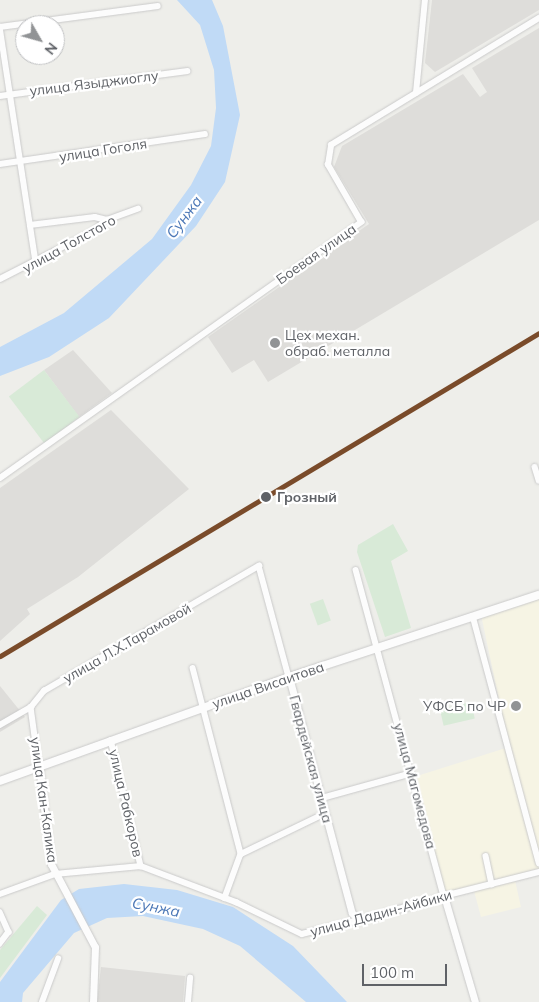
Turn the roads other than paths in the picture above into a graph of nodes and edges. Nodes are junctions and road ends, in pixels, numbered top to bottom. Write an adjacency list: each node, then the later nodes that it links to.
1 (425, 0): 6 (street)
2 (158, 6): 4 (street)
3 (539, 18): 6 (street, Боевая улица)
4 (0, 27): 7 (street)
5 (187, 71): 7 (street, улица Языджиоглу)
6 (416, 93): 18 (street, Боевая улица)
7 (9, 94): 8 (street, улица Языджиоглу); 10 (street)
8 (0, 96)
9 (205, 134): 10 (street, улица Гоголя)
10 (21, 162): 11 (street, улица Гоголя); 14 (street)
11 (0, 164)
12 (138, 209): 13 (street, улица Толстого)
13 (107, 220): 14 (street); 15 (street, улица Толстого)
14 (30, 225): 15 (street)
15 (36, 263): 16 (street, улица Толстого)
16 (0, 279)
17 (535, 467): 19 (street)
18 (0, 478)
19 (539, 480)
20 (259, 566): 26 (street, Гвардейская улица); 27 (street, улица Л.Х.Тарамовой)
21 (356, 570): 24 (street, улица Магомедова)
22 (539, 595): 23 (main road, улица Висаитова)
23 (473, 616): 24 (main road, улица Висаитова); 38 (street)
24 (378, 647): 26 (main road, улица Висаитова); 32 (street, улица Магомедова)
25 (193, 668): 28 (street)
26 (289, 678): 28 (main road, улица Висаитова); 34 (street, Гвардейская улица)
27 (31, 707): 29 (street, улица Л.Х.Тарамовой); 31 (street, улица Кан-Калика)
28 (205, 708): 30 (main road, улица Висаитова); 36 (street)
29 (0, 725)
30 (111, 740): 31 (main road, улица Висаитова); 39 (street, улица Рабкоров)
31 (39, 766): 33 (main road, улица Висаитова); 41 (street, улица Кан-Калика)
32 (412, 773): 34 (street); 44 (street, улица Магомедова)
33 (0, 781)
34 (322, 798): 35 (street, Гвардейская улица)
35 (326, 813): 36 (street); 47 (street, Гвардейская улица)
36 (241, 854): 45 (street)
37 (486, 856): 42 (street)
38 (539, 863)
39 (141, 866): 41 (street, улица Дадин-Айбики); 45 (street, улица Дадин-Айбики)
40 (539, 872): 42 (street, улица Дадин-Айбики)
41 (55, 874): 43 (street, улица Дадин-Айбики); 52 (street, улица Кан-Калика)
42 (492, 884): 44 (street, улица Дадин-Айбики)
43 (0, 894)
44 (444, 896): 47 (street, улица Дадин-Айбики); 54 (street, улица Магомедова)
45 (224, 898): 47 (street, улица Дадин-Айбики)
46 (0, 912): 48 (street)
47 (358, 920)
48 (0, 944)
49 (58, 960): 51 (street)
50 (190, 978): 53 (street)
51 (42, 1002)
52 (93, 1002)
53 (188, 1002)
54 (475, 1002)

